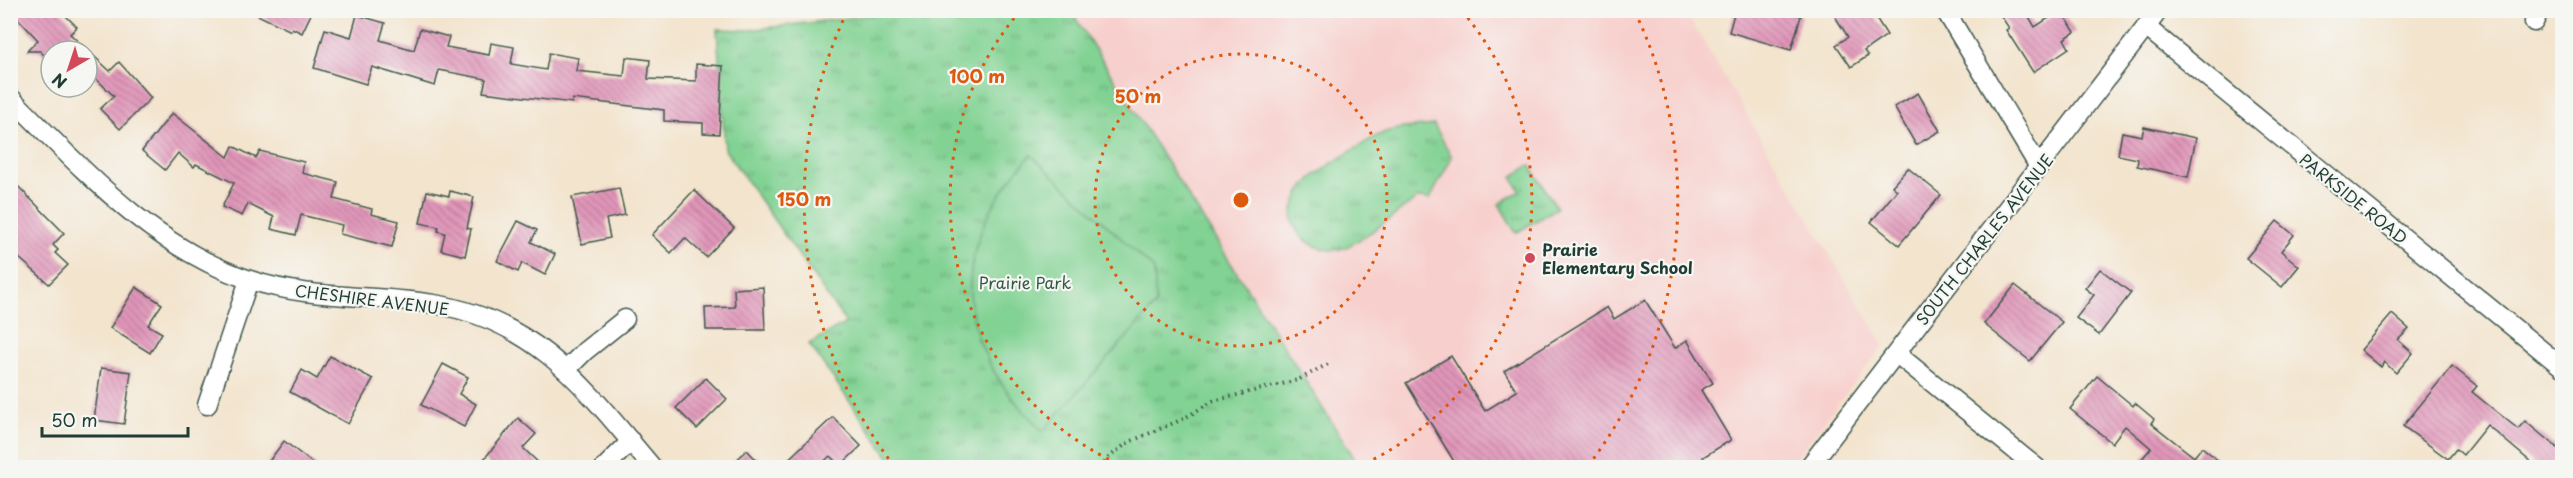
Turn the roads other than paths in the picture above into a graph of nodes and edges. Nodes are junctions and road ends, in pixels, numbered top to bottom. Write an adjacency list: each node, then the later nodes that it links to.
1 (1945, 10): 5 (street)
2 (2159, 10): 3 (street, SOUTH CHARLES AVENUE)
3 (2146, 27): 5 (street, SOUTH CHARLES AVENUE); 9 (street, PARKSIDE ROAD)
4 (10, 97): 6 (street, CHESHIRE AVENUE)
5 (2039, 167): 8 (street, SOUTH CHARLES AVENUE)
6 (249, 280): 10 (street, CHESHIRE AVENUE); 11 (street)
7 (625, 319): 10 (street)
8 (1897, 354): 15 (street, SOUTH CHARLES AVENUE); 16 (street)
9 (2562, 367)
10 (567, 369): 12 (street, CHESHIRE AVENUE)
11 (207, 405)
12 (631, 441): 13 (street); 14 (street, CHESHIRE AVENUE)
13 (604, 468)
14 (653, 468)
15 (1808, 468)
16 (2037, 468)

